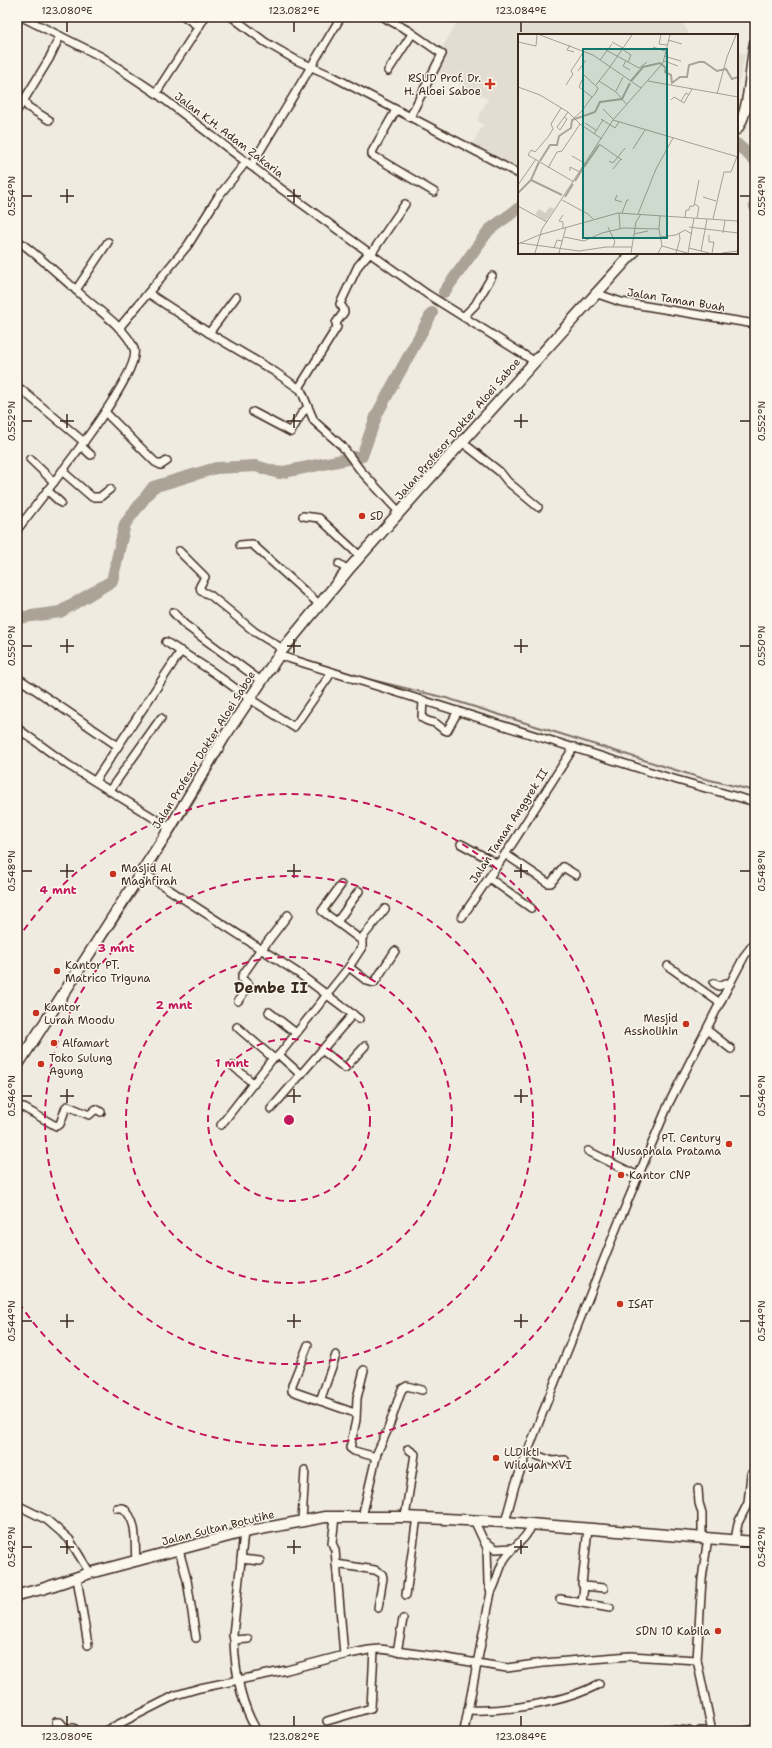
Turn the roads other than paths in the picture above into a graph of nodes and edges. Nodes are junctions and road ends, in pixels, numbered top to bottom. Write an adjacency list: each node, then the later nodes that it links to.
1 (22, 17): 9 (street, Jalan K.H. Adam Zakaria)
2 (185, 17): 7 (street)
3 (205, 17): 7 (street)
4 (233, 17): 12 (street)
5 (341, 17): 12 (street)
6 (383, 17): 8 (street)
7 (199, 27): 14 (street)
8 (412, 34): 13 (street); 20 (street)
9 (60, 36): 14 (street, Jalan K.H. Adam Zakaria); 15 (street)
10 (755, 43): 11 (street)
11 (753, 65): 16 (street)
12 (310, 66): 18 (street); 23 (street)
13 (388, 71)
14 (156, 93): 23 (street, Jalan K.H. Adam Zakaria)
15 (22, 99): 17 (street); 21 (street)
16 (746, 103): 19 (street); 22 (street)
17 (17, 110)
18 (396, 110): 20 (street); 25 (street)
19 (755, 110)
20 (410, 117): 24 (street)
21 (49, 120)
22 (738, 128)
23 (249, 164): 29 (street, Jalan K.H. Adam Zakaria); 33 (street)
24 (518, 173)
25 (434, 192)
26 (405, 204): 29 (street)
27 (17, 240): 32 (street)
28 (108, 242): 32 (street)
29 (370, 253): 36 (street, Jalan K.H. Adam Zakaria); 42 (street)
30 (632, 254): 34 (street, Jalan Profesor Dokter Aloei Saboe)
31 (492, 276): 36 (street)
32 (76, 290): 38 (street)
33 (148, 293): 38 (street); 39 (street)
34 (595, 293): 37 (street, Jalan Taman Buah); 40 (street, Jalan Profesor Dokter Aloei Saboe)
35 (236, 297): 39 (street)
36 (464, 316): 40 (street, Jalan K.H. Adam Zakaria)
37 (754, 322)
38 (119, 328): 44 (street)
39 (209, 333): 42 (street)
40 (534, 361): 46 (street, Jalan Profesor Dokter Aloei Saboe)
41 (17, 386): 47 (street)
42 (299, 388): 43 (street)
43 (308, 407): 45 (street); 57 (street)
44 (105, 412): 47 (street); 50 (street)
45 (253, 412)
46 (462, 442): 56 (street); 57 (street, Jalan Profesor Dokter Aloei Saboe)
47 (82, 444): 48 (street); 51 (street)
48 (91, 455)
49 (30, 459): 52 (street)
50 (167, 461)
51 (62, 471): 52 (street); 53 (street)
52 (54, 482): 54 (street)
53 (110, 489)
54 (46, 490): 55 (street); 59 (street)
55 (61, 503)
56 (538, 507)
57 (400, 513): 62 (street, Jalan Profesor Dokter Aloei Saboe)
58 (303, 516): 62 (street)
59 (17, 530)
60 (240, 545): 65 (street)
61 (179, 552): 69 (street)
62 (361, 557): 64 (street, Jalan Profesor Dokter Aloei Saboe)
63 (339, 564): 64 (street)
64 (348, 570): 65 (street, Jalan Profesor Dokter Aloei Saboe)
65 (320, 605): 69 (street, Jalan Profesor Dokter Aloei Saboe)
66 (173, 612): 72 (street)
67 (166, 642): 68 (street)
68 (180, 651): 73 (street); 78 (street)
69 (281, 652): 70 (street); 72 (street, Jalan Profesor Dokter Aloei Saboe)
70 (332, 672): 73 (street); 74 (street)
71 (18, 678): 78 (street)
72 (261, 682): 73 (street, Jalan Profesor Dokter Aloei Saboe)
73 (250, 699): 83 (street, Jalan Profesor Dokter Aloei Saboe)
74 (423, 700): 75 (street); 75 (street)
75 (458, 711): 79 (street)
76 (161, 718): 81 (street)
77 (17, 728): 80 (street)
78 (118, 746): 80 (street)
79 (574, 747): 82 (street); 85 (street, Jalan Taman Anggrek II)
80 (95, 781): 81 (street)
81 (110, 790): 83 (street)
82 (755, 802)
83 (170, 828): 87 (street, Jalan Profesor Dokter Aloei Saboe)
84 (461, 844): 86 (street)
85 (505, 854): 86 (street, Jalan Taman Anggrek II); 88 (street)
86 (498, 864): 89 (street, Jalan Taman Anggrek II)
87 (142, 872): 99 (street); 116 (street, Jalan Profesor Dokter Aloei Saboe)
88 (576, 875)
89 (489, 878): 92 (street); 95 (street, Jalan Taman Anggrek II)
90 (341, 885): 96 (street)
91 (359, 891): 96 (street)
92 (531, 908)
93 (385, 909): 97 (street)
94 (288, 915): 99 (street)
95 (462, 917)
96 (337, 922): 97 (street)
97 (361, 940): 102 (street)
98 (755, 942): 104 (street)
99 (261, 949): 105 (street); 106 (street)
100 (395, 951): 102 (street)
101 (668, 966): 107 (street)
102 (349, 967): 105 (street)
103 (714, 984): 104 (street)
104 (730, 984): 107 (street)
105 (328, 995): 111 (street); 114 (street)
106 (238, 1001)
107 (720, 1003): 110 (street)
108 (269, 1012): 111 (street)
109 (237, 1028): 115 (street)
110 (706, 1030): 113 (street); 125 (street)
111 (296, 1033): 115 (street)
112 (365, 1046): 114 (street)
113 (731, 1048)
114 (322, 1050): 118 (street)
115 (276, 1056): 118 (street); 119 (street)
116 (18, 1061)
117 (233, 1066): 119 (street)
118 (301, 1074): 121 (street)
119 (254, 1084): 123 (street)
120 (17, 1104): 122 (street)
121 (271, 1109)
122 (101, 1112)
123 (222, 1124)
124 (588, 1151): 125 (street)
125 (638, 1176): 133 (street)
126 (308, 1345): 130 (street)
127 (336, 1355): 130 (street)
128 (364, 1370): 131 (street)
129 (422, 1390): 134 (street)
130 (320, 1401): 131 (street)
131 (355, 1413): 134 (street)
132 (408, 1449): 143 (street)
133 (528, 1452): 135 (street); 147 (street)
134 (376, 1457): 141 (street)
135 (565, 1460)
136 (305, 1470): 146 (street)
137 (751, 1474): 152 (street)
138 (698, 1489): 151 (street)
139 (17, 1505): 161 (street)
140 (117, 1508): 158 (street)
141 (362, 1516): 142 (street, Jalan Sultan Botutihe); 143 (street, Jalan Sultan Botutihe)
142 (335, 1517): 146 (street, Jalan Sultan Botutihe); 160 (street)
143 (405, 1517): 144 (street, Jalan Sultan Botutihe)
144 (417, 1517): 145 (street, Jalan Sultan Botutihe); 166 (street)
145 (474, 1520): 147 (street, Jalan Sultan Botutihe); 153 (street)
146 (302, 1521): 150 (street, Jalan Sultan Botutihe)
147 (505, 1522): 148 (street, Jalan Sultan Botutihe)
148 (533, 1523): 149 (street, Jalan Sultan Botutihe); 155 (street)
149 (588, 1528): 151 (street, Jalan Sultan Botutihe); 163 (street)
150 (244, 1532): 156 (street, Jalan Sultan Botutihe); 157 (street)
151 (705, 1537): 152 (street, Jalan Sultan Botutihe); 180 (street)
152 (735, 1540): 154 (street, Jalan Sultan Botutihe)
153 (484, 1541): 155 (street); 165 (street)
154 (755, 1542)
155 (512, 1548): 165 (street)
156 (179, 1550): 158 (street, Jalan Sultan Botutihe); 173 (street)
157 (241, 1559): 159 (street); 175 (street)
158 (136, 1561): 161 (street, Jalan Sultan Botutihe)
159 (260, 1561)
160 (336, 1564): 170 (street); 179 (street)
161 (90, 1573): 162 (street, Jalan Sultan Botutihe)
162 (77, 1578): 167 (street, Jalan Sultan Botutihe); 176 (street)
163 (584, 1586): 164 (street); 169 (street)
164 (604, 1588)
165 (491, 1592): 181 (street)
166 (406, 1594)
167 (17, 1595)
168 (560, 1599): 169 (street)
169 (582, 1603): 171 (street)
170 (378, 1608)
171 (610, 1608)
172 (403, 1619): 178 (street)
173 (196, 1638)
174 (248, 1639): 175 (street)
175 (234, 1640): 182 (street)
176 (88, 1645)
177 (374, 1650): 178 (street); 179 (street); 185 (street)
178 (397, 1652): 181 (street)
179 (344, 1654): 182 (street)
180 (697, 1660): 181 (street); 195 (street)
181 (478, 1663): 184 (street)
182 (237, 1680): 190 (street); 191 (street)
183 (600, 1684): 184 (street)
184 (468, 1710): 192 (street)
185 (327, 1721)
186 (56, 1722): 189 (street)
187 (665, 1729): 193 (street)
188 (755, 1729): 196 (street)
189 (76, 1731)
190 (105, 1731)
191 (257, 1731)
192 (464, 1731)
193 (689, 1731)
194 (700, 1731): 195 (street)
195 (712, 1731)
196 (746, 1731)

